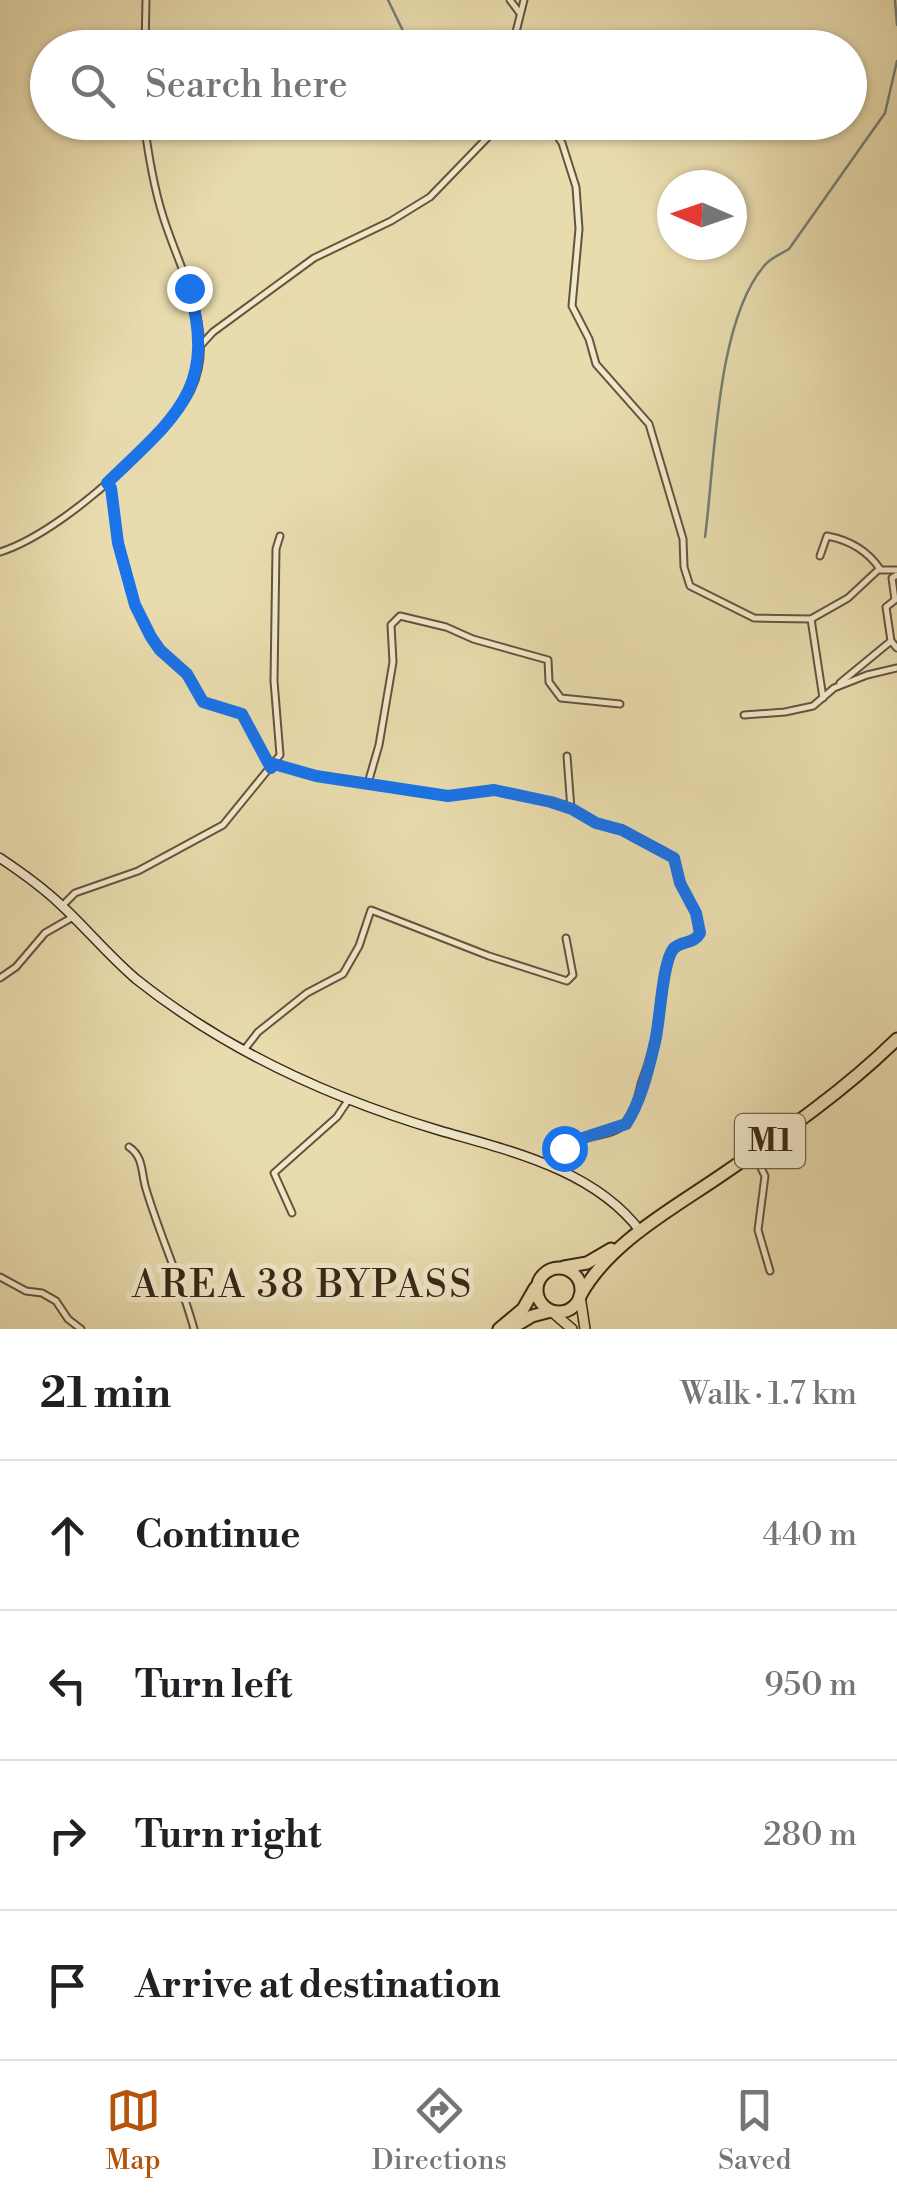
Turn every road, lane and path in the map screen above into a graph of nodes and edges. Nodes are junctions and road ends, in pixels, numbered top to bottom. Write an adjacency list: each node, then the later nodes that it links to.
1 (146, 0): 5 (street)
2 (510, 0): 4 (street)
3 (524, 0): 4 (street)
4 (521, 15): 6 (street)
5 (145, 30)
6 (517, 30)
7 (147, 140): 10 (street)
8 (485, 140): 10 (street)
9 (558, 140): 17 (street)
10 (200, 346): 11 (street)
11 (107, 483): 13 (street); 26 (street)
12 (280, 536): 26 (street)
13 (0, 552)
14 (820, 556): 15 (street)
15 (880, 570): 16 (street); 17 (street)
16 (897, 573): 18 (street)
17 (812, 620): 22 (street)
18 (891, 640): 19 (street); 21 (street)
19 (897, 648)
20 (897, 668): 21 (street)
21 (834, 688): 22 (street)
22 (823, 698): 24 (street)
23 (620, 704): 27 (street)
24 (744, 715)
25 (567, 756): 28 (street)
26 (273, 766): 27 (street); 30 (street)
27 (368, 783): 28 (street)
28 (572, 809): 39 (street)
29 (0, 858): 30 (street)
30 (62, 906): 31 (street)
31 (73, 917): 33 (street); 35 (street)
32 (566, 938): 35 (street)
33 (0, 978)
34 (897, 1040): 38 (highway, M1)
35 (244, 1050): 36 (street)
36 (350, 1099): 39 (street); 40 (street)
37 (129, 1147): 49 (street)
38 (753, 1154): 41 (highway, M1); 43 (street)
39 (550, 1166): 41 (street)
40 (292, 1212)
41 (639, 1233): 42 (highway, M1); 46 (highway, M1)
42 (561, 1267): 45 (highway, M1); 46 (highway)
43 (770, 1271)
44 (0, 1277): 48 (street)
45 (537, 1283): 47 (highway); 50 (highway, M1)
46 (580, 1296): 47 (highway, M1); 53 (main road)
47 (550, 1311): 51 (highway, M1); 52 (main road)
48 (82, 1329)
49 (194, 1329)
50 (499, 1329)
51 (510, 1329)
52 (572, 1329)
53 (585, 1329)

